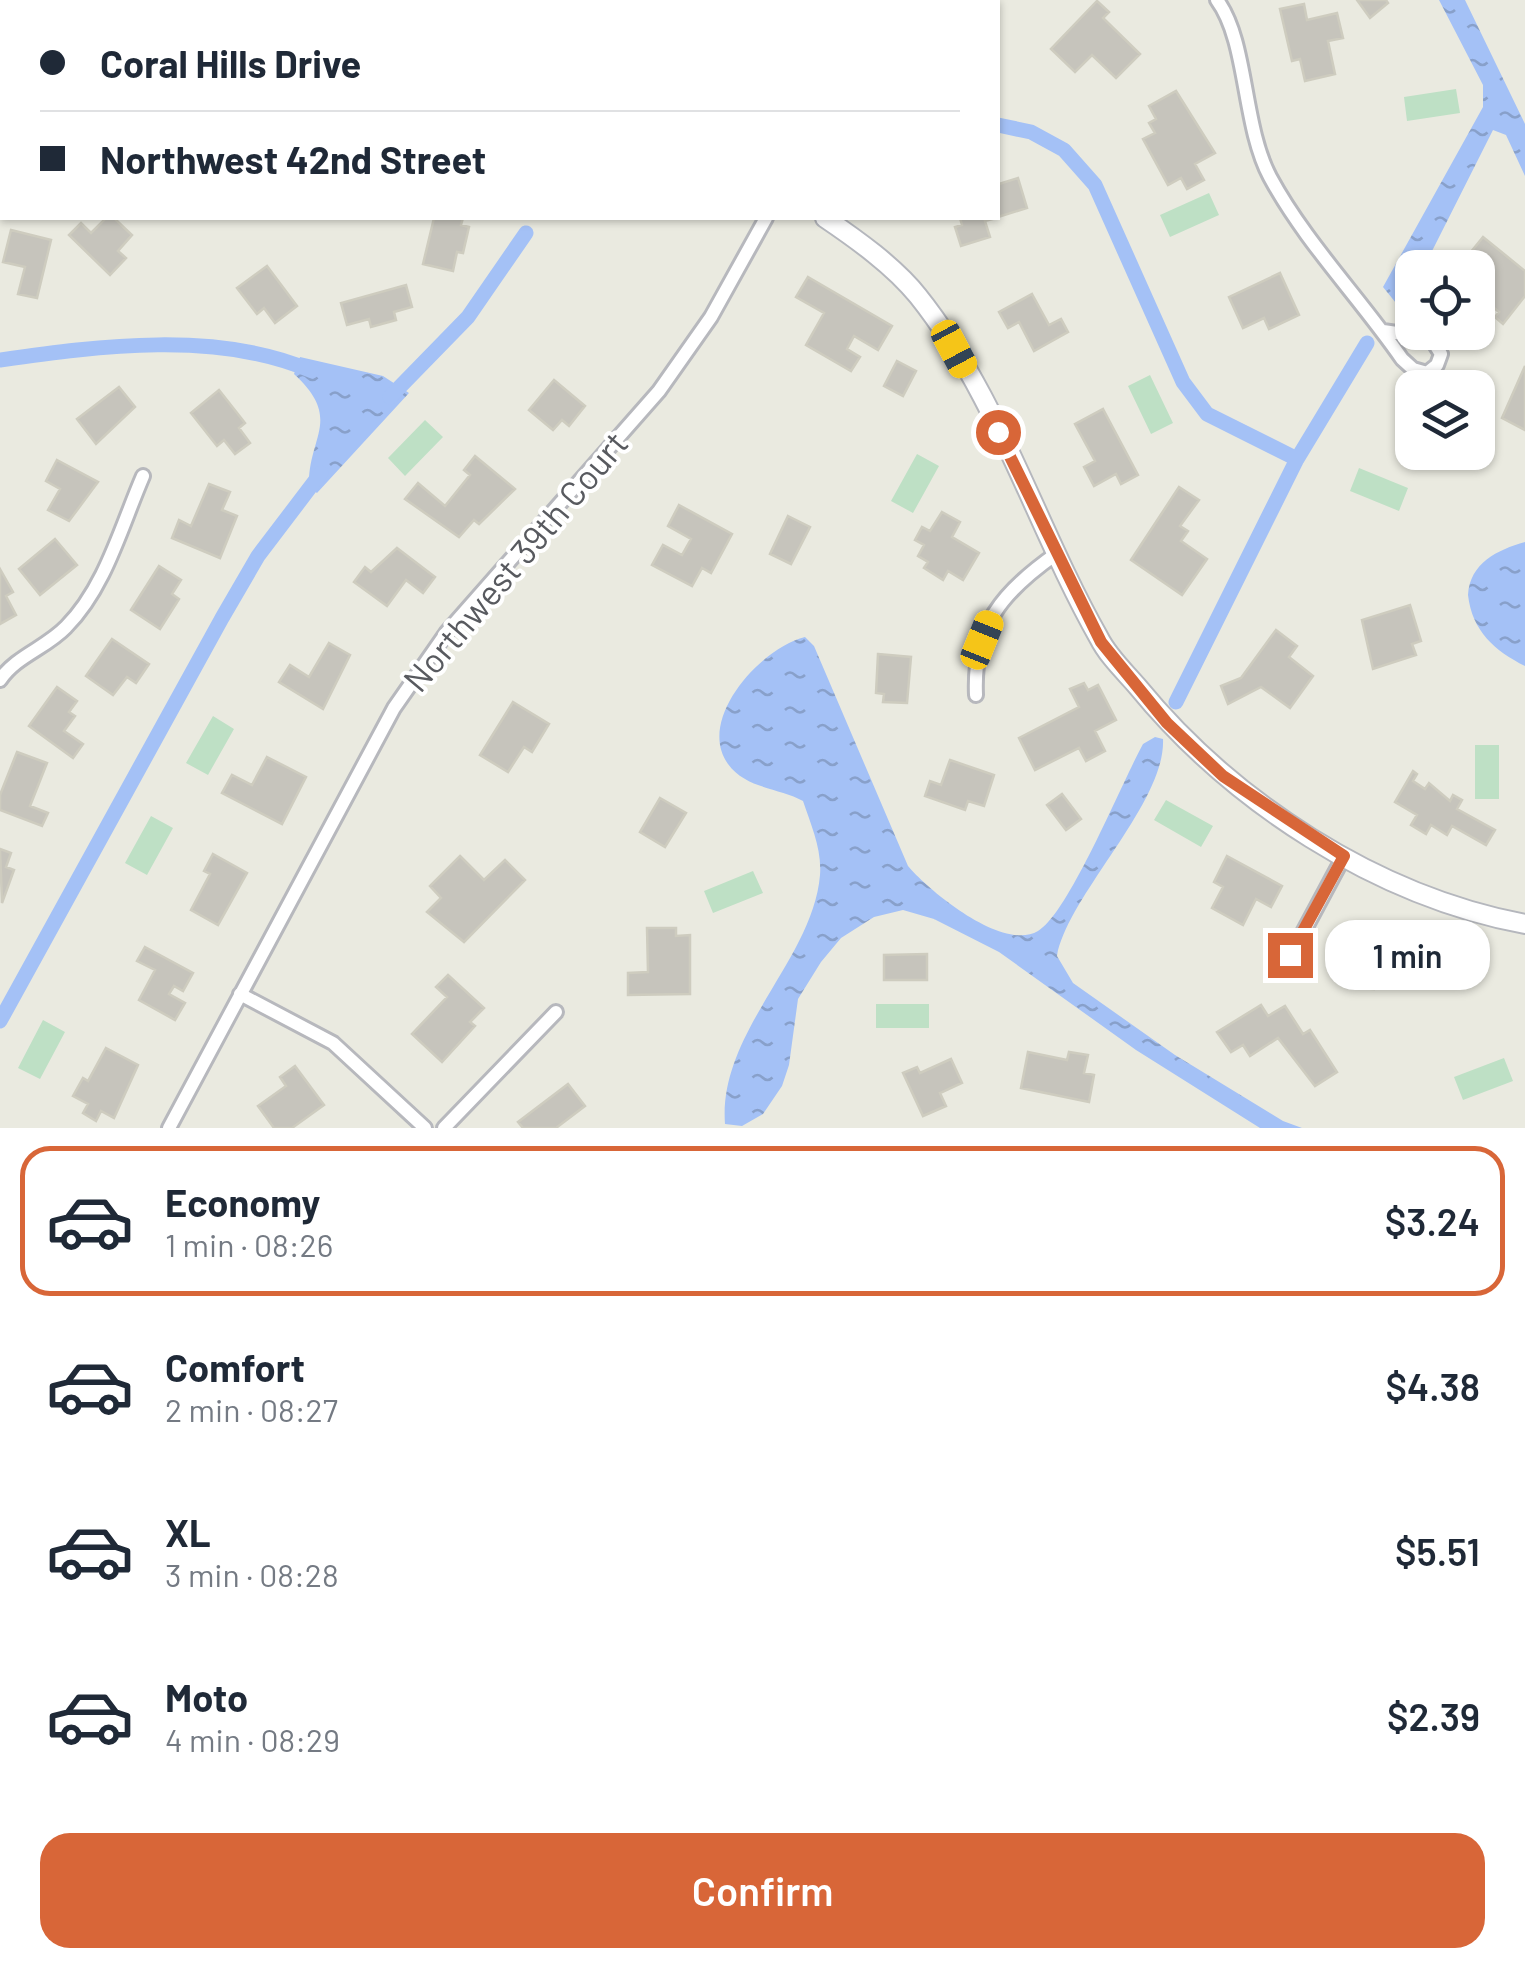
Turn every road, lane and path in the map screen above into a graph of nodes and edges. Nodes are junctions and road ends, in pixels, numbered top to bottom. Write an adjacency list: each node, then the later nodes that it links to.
1 (1218, 0): 4 (street)
2 (765, 220): 12 (street, Northwest 39th Court)
3 (827, 220): 6 (street)
4 (1382, 330): 4 (street)
5 (142, 476): 7 (street)
6 (1056, 554): 8 (street); 9 (street)
7 (3, 673)
8 (976, 696)
9 (1344, 856): 10 (street); 11 (street)
10 (1525, 924)
11 (1290, 955)
12 (240, 994): 14 (street, Northwest 39th Court); 15 (street)
13 (556, 1012): 16 (street)
14 (169, 1128)
15 (425, 1128)
16 (444, 1128)

